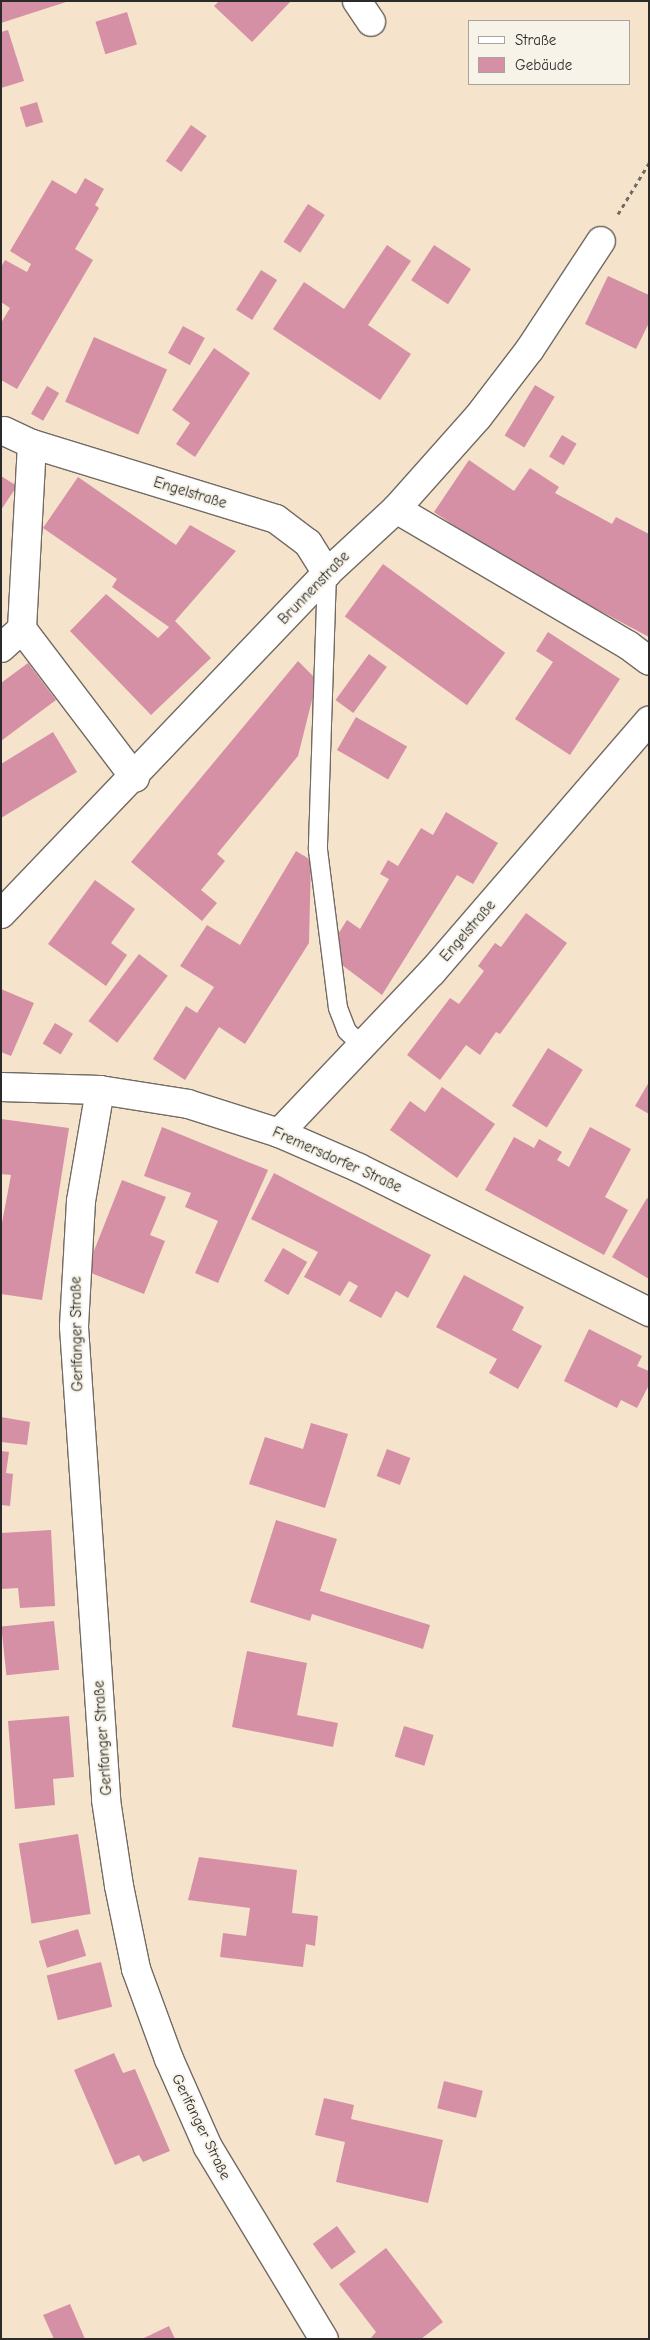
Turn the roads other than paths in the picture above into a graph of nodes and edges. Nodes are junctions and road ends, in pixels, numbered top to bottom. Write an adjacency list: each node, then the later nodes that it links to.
1 (601, 241): 4 (street, Brunnenstraße)
2 (4, 431): 3 (street, Engelstraße)
3 (32, 444): 5 (street, Engelstraße); 6 (street)
4 (396, 509): 5 (street, Brunnenstraße); 8 (street)
5 (327, 573): 10 (street, Brunnenstraße); 12 (lane)
6 (22, 629): 7 (street); 10 (street)
7 (1, 648)
8 (649, 661)
9 (649, 721): 12 (street, Engelstraße)
10 (135, 778): 11 (street, Brunnenstraße)
11 (1, 914)
12 (361, 1045): 15 (street, Engelstraße)
13 (1, 1087): 14 (street, Fremersdorfer Straße)
14 (100, 1090): 15 (street, Fremersdorfer Straße); 17 (street, Gerlfanger Straße)
15 (279, 1133): 16 (street, Fremersdorfer Straße)
16 (649, 1312)
17 (324, 2339)

